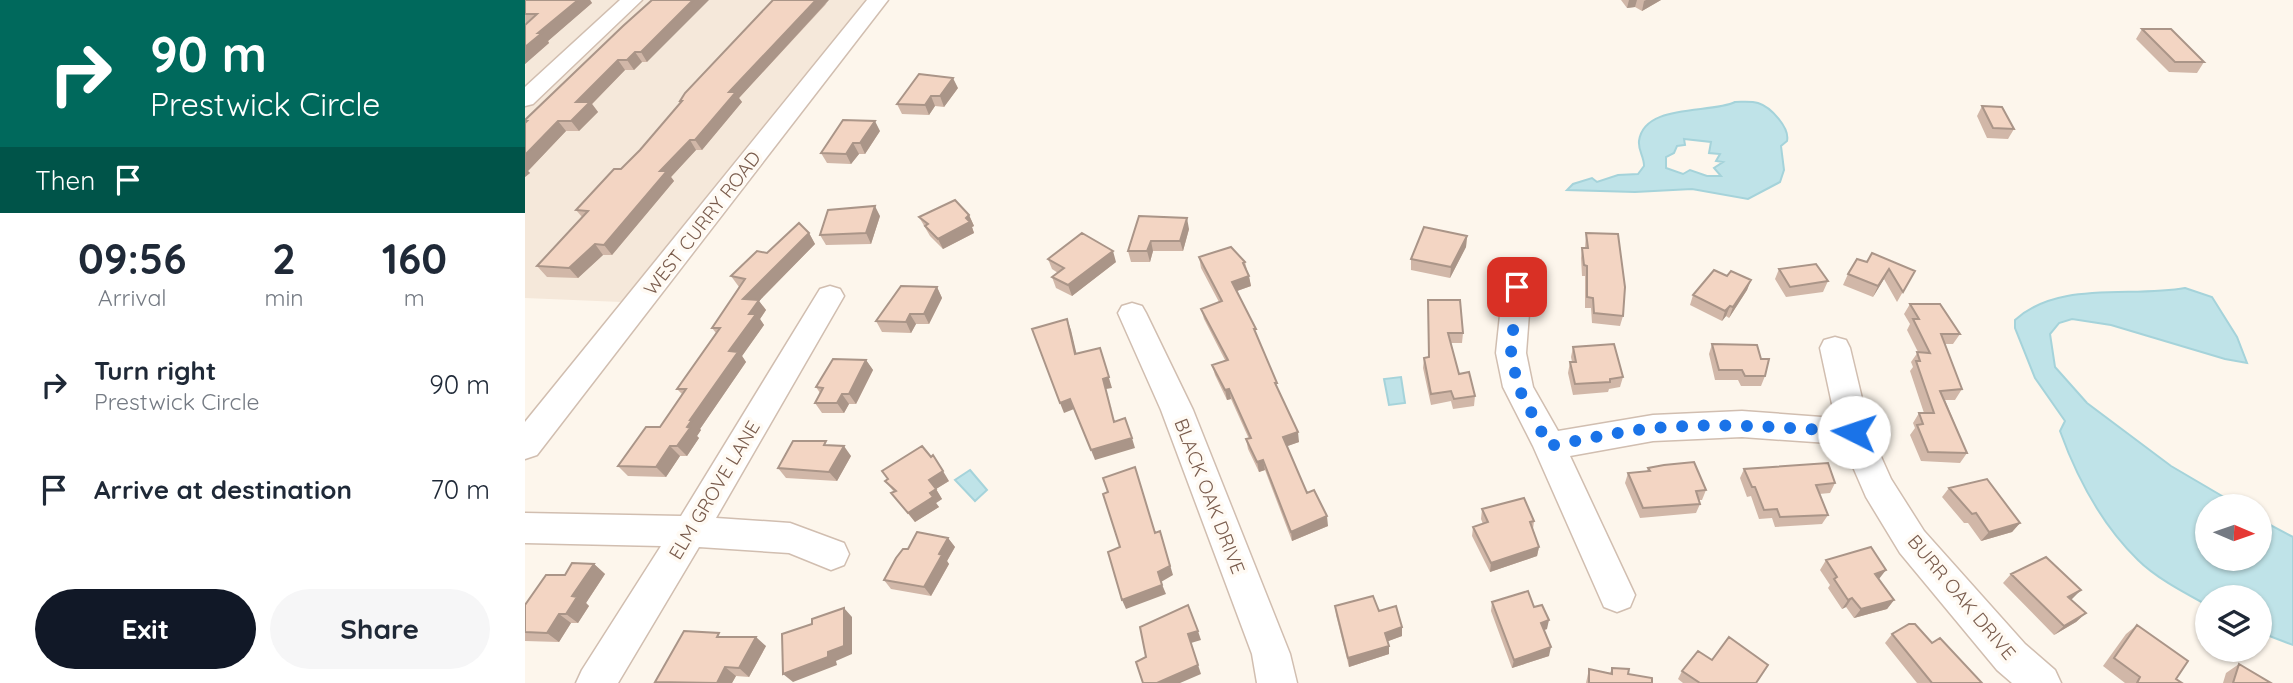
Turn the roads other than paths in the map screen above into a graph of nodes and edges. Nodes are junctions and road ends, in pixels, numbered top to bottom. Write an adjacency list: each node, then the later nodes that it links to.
1 (632, 0): 3 (street)
2 (878, 0): 9 (street, WEST CURRY ROAD)
3 (525, 99)
4 (1517, 287): 10 (street)
5 (830, 296): 12 (street, ELM GROVE LANE)
6 (1132, 313): 16 (street, BLACK OAK DRIVE)
7 (1835, 348): 8 (street, BURR OAK DRIVE)
8 (1854, 432): 10 (street); 17 (street, BURR OAK DRIVE)
9 (525, 446)
10 (1549, 446): 14 (street)
11 (525, 528): 12 (street)
12 (690, 531): 13 (street); 15 (street, ELM GROVE LANE)
13 (831, 554)
14 (1617, 595)
15 (596, 683)
16 (1277, 683)
17 (2041, 683)

